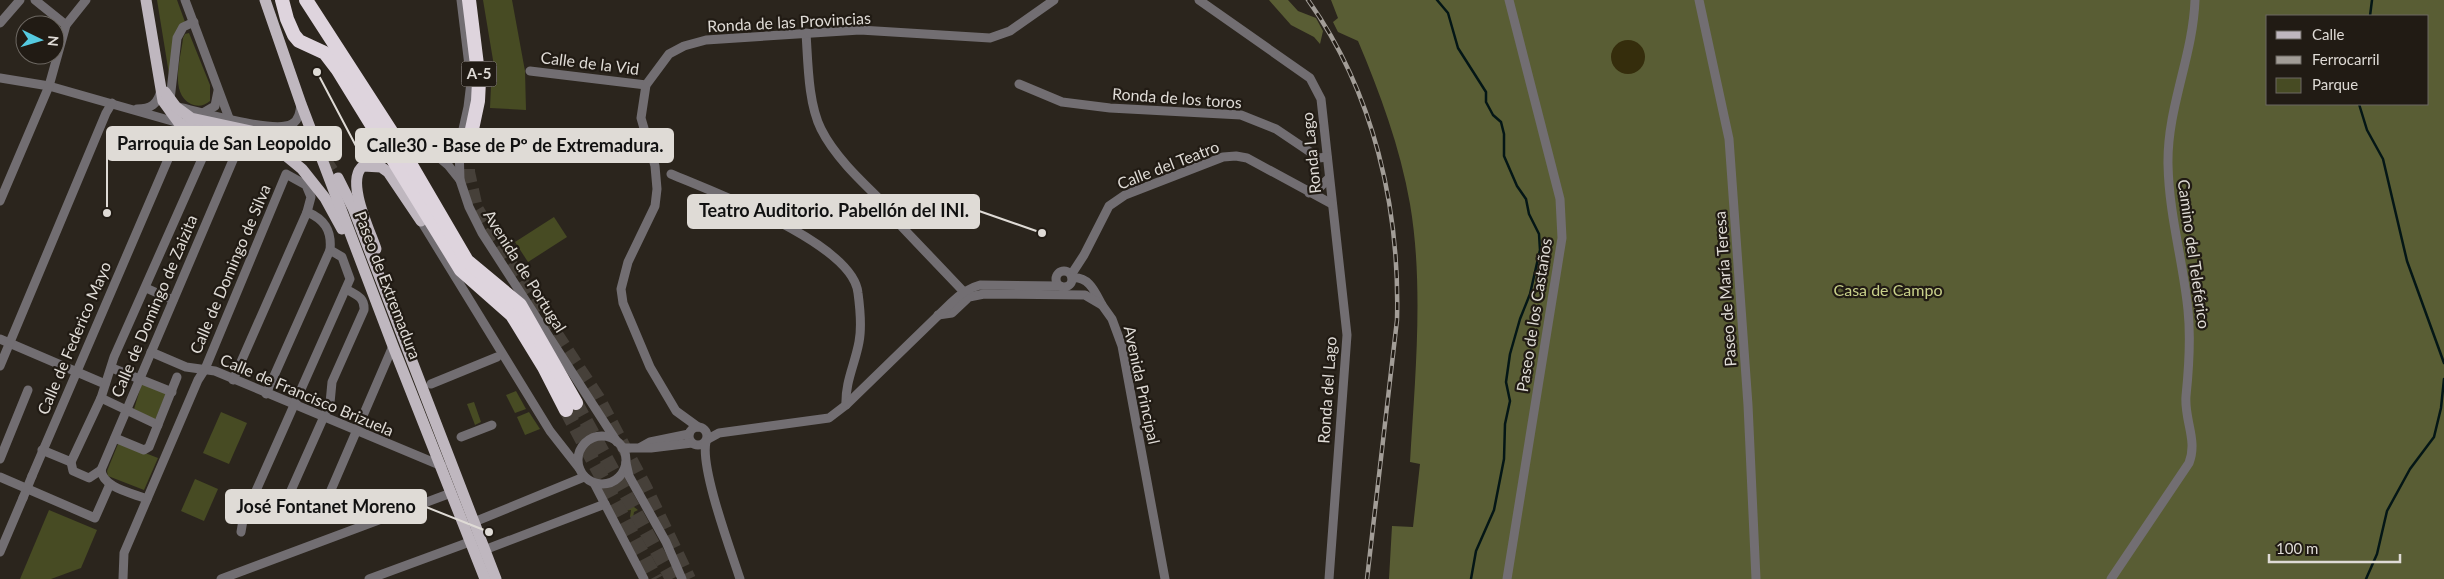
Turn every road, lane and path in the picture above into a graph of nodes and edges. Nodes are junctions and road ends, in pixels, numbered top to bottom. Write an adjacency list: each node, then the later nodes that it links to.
1 (20, 0): 17 (street)
2 (35, 0): 18 (street)
3 (86, 0): 18 (street)
4 (146, 0): 25 (main road)
5 (185, 0): 16 (street)
6 (265, 0): 29 (main road, Paseo de Extremadura)
7 (282, 0): 35 (highway)
8 (306, 0): 35 (highway)
9 (461, 0): 44 (street)
10 (469, 0): 38 (highway, A-5)
11 (1054, 0): 19 (street, Ronda de las Provincias)
12 (1199, 0): 40 (street, Ronda Lago)
13 (1509, 0): 122 (street, Paseo de los Castaños)
14 (1699, 0): 123 (street, Paseo de María Teresa)
15 (2195, 0): 124 (street, Camino del Teleférico)
16 (194, 22): 26 (street); 28 (street)
17 (0, 23)
18 (66, 25): 24 (street)
19 (806, 34): 23 (street, Ronda de las Provincias); 49 (street)
20 (530, 71): 23 (street, Calle de la Vid)
21 (0, 78): 24 (street)
22 (1019, 84): 40 (street, Ronda de los toros)
23 (646, 85): 89 (street, Ronda de las Provincias)
24 (49, 86): 27 (street); 46 (street)
25 (161, 87): 28 (main road); 30 (street); 33 (main road)
26 (219, 88): 31 (street); 32 (street)
27 (112, 103): 30 (street); 63 (street)
28 (173, 103): 31 (street); 36 (main road)
29 (301, 104): 32 (street); 60 (main road, Paseo de Extremadura)
30 (132, 108): 33 (street)
31 (203, 113): 32 (street)
32 (229, 118)
33 (179, 123): 60 (main road)
34 (178, 136): 71 (street, Calle de Federico Mayo)
35 (394, 136): 44 (street, Avenida de Portugal)
36 (301, 142)
37 (209, 143): 56 (street)
38 (468, 148)
39 (236, 153): 58 (street, Calle de Domingo de Zaizita)
40 (1326, 157): 43 (street, Ronda Lago)
41 (671, 174): 82 (street)
42 (338, 178): 66 (main road, Paseo de Extremadura)
43 (1329, 178): 45 (street); 47 (street, Ronda Lago)
44 (460, 180): 92 (street, Avenida de Portugal)
45 (1309, 193): 47 (street, Calle del Teatro); 53 (street, Calle del Teatro)
46 (0, 201)
47 (1332, 204): 121 (street, Ronda del Lago)
48 (307, 212): 52 (street); 70 (street, Calle de Domingo de Silva); 74 (street)
49 (894, 213)
50 (421, 221): 66 (main road); 96 (street)
51 (902, 227): 57 (street)
52 (330, 250): 55 (street); 79 (street)
53 (1072, 276): 54 (street); 54 (street); 59 (street, Avenida Principal)
54 (1059, 281): 57 (street)
55 (347, 286): 81 (street); 84 (street)
56 (146, 288): 58 (street); 69 (street)
57 (963, 291): 61 (street)
58 (173, 300): 65 (street, Calle de Domingo de Zaizita)
59 (1102, 305): 61 (street); 120 (street, Avenida Principal)
60 (382, 314): 64 (main road, Paseo de Extremadura)
61 (938, 315): 82 (street)
62 (0, 339): 63 (street)
63 (10, 342): 68 (street); 71 (street)
64 (393, 346): 87 (street); 95 (main road, Paseo de Extremadura)
65 (151, 352): 70 (street, Calle de Francisco Brizuela); 72 (street, Calle de Domingo de Zaizita)
66 (409, 357): 95 (main road, Paseo de Extremadura)
67 (497, 357): 76 (street)
68 (0, 366)
69 (112, 368): 72 (street); 75 (street)
70 (205, 369): 74 (street, Calle de Francisco Brizuela); 103 (street)
71 (76, 371): 75 (street); 91 (street, Calle de Federico Mayo)
72 (140, 378): 78 (street); 83 (street, Calle de Domingo de Zaizita)
73 (178, 378): 78 (street)
74 (232, 380): 79 (street, Calle de Francisco Brizuela)
75 (105, 384): 80 (street)
76 (431, 384)
77 (28, 390): 93 (street)
78 (172, 392): 85 (street)
79 (266, 394): 81 (street, Calle de Francisco Brizuela)
80 (101, 398): 83 (street); 94 (street)
81 (294, 405): 84 (street, Calle de Francisco Brizuela); 108 (street)
82 (846, 405): 89 (street)
83 (126, 411): 85 (street); 90 (street, Calle de Domingo de Zaizita)
84 (324, 418): 87 (street, Calle de Francisco Brizuela); 106 (street)
85 (158, 425): 90 (street)
86 (492, 425): 88 (street)
87 (356, 431): 95 (street, Calle de Francisco Brizuela); 104 (street)
88 (458, 436)
89 (698, 437): 92 (street); 119 (street)
90 (115, 438): 97 (street, Calle de Domingo de Zaizita)
91 (42, 450): 94 (street); 110 (street, Calle de Federico Mayo, bridge)
92 (622, 452): 96 (street); 100 (street); 118 (street, Avenida de Portugal)
93 (0, 459)
94 (71, 462): 97 (street)
95 (446, 465): 102 (main road, Paseo de Extremadura); 107 (main road, Paseo de Extremadura)
96 (579, 468): 99 (street)
97 (101, 470): 101 (street)
98 (0, 477): 101 (street)
99 (584, 477): 100 (street); 107 (street)
100 (594, 483): 105 (street)
101 (110, 484): 103 (street)
102 (452, 493): 109 (main road, Paseo de Extremadura); 113 (street)
103 (147, 499): 112 (street)
104 (325, 504)
105 (604, 504): 111 (street); 117 (street)
106 (281, 513)
107 (474, 522): 109 (main road, Paseo de Extremadura)
108 (241, 532)
109 (475, 540): 111 (main road, Paseo de Extremadura); 114 (street)
110 (0, 552)
111 (479, 552): 115 (main road, Paseo de Extremadura); 116 (main road, Paseo de Extremadura)
112 (122, 579)
113 (221, 579)
114 (369, 579)
115 (485, 579)
116 (496, 579)
117 (644, 579)
118 (682, 579)
119 (740, 579)
120 (1165, 579)
121 (1329, 579)
122 (1507, 579)
123 (1756, 579)
124 (2111, 579)

